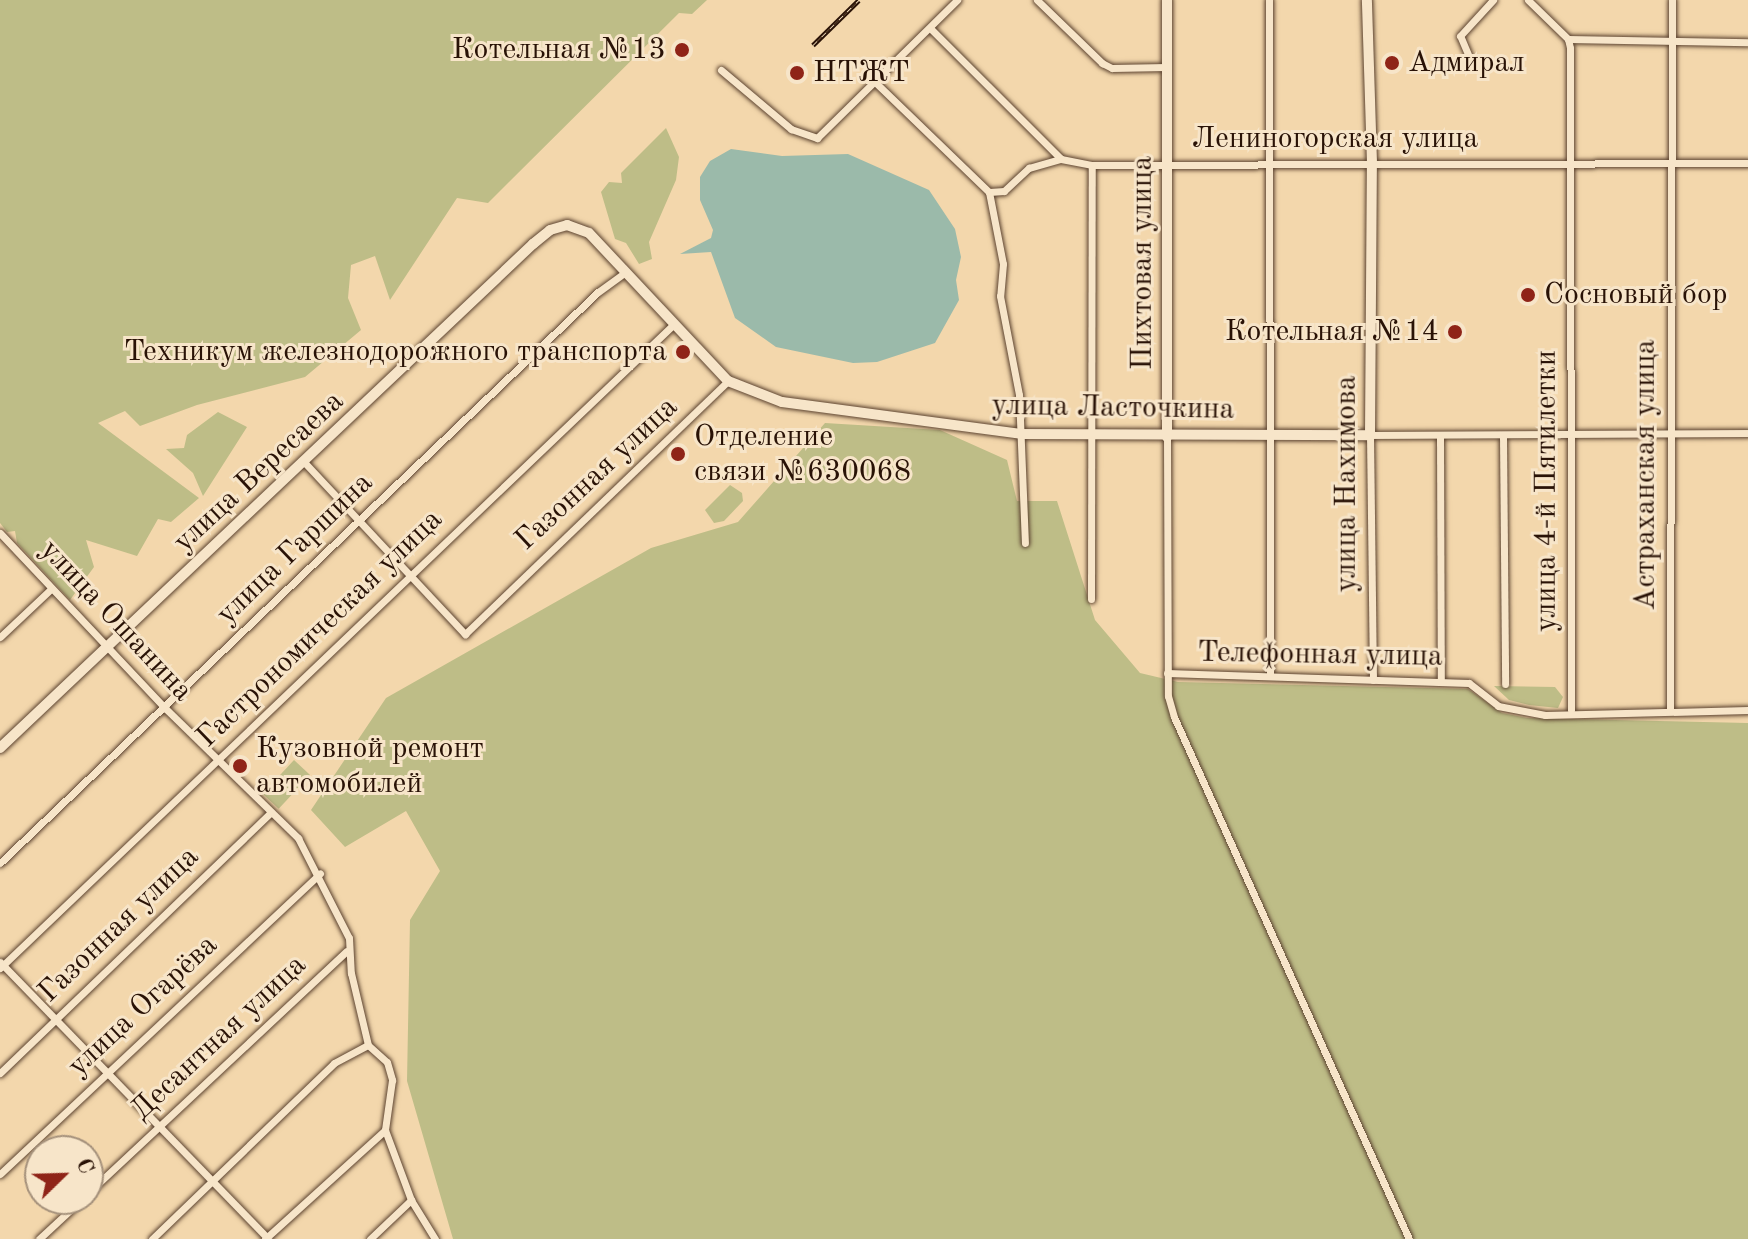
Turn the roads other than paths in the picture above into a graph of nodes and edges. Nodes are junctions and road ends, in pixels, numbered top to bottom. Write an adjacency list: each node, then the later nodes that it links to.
1 (957, 0): 9 (street)
2 (1037, 0): 14 (street)
3 (1167, 0): 14 (street, Пихтовая улица)
4 (1269, 0): 19 (street)
5 (1367, 0): 20 (street, улица Нахимова)
6 (1493, 0): 13 (street)
7 (1528, 0): 10 (street)
8 (1672, 0): 11 (street, Астраханская улица)
9 (930, 28): 16 (street); 17 (street)
10 (1568, 39): 11 (street); 18 (street, улица 4-й Пятилетки)
11 (1672, 41): 12 (street); 21 (street, Астраханская улица)
12 (1748, 42)
13 (1470, 59)
14 (1166, 67): 23 (street, Пихтовая улица)
15 (721, 70): 16 (street)
16 (876, 83): 25 (street)
17 (1061, 159): 24 (street, Лениногорская улица); 25 (street)
18 (1571, 161): 20 (street, Лениногорская улица); 21 (street, Лениногорская улица); 32 (street, улица 4-й Пятилетки)
19 (1267, 163): 20 (street, Лениногорская улица); 23 (street, Лениногорская улица); 36 (street)
20 (1372, 163): 33 (street, улица Нахимова)
21 (1669, 163): 22 (street, Лениногорская улица); 34 (street, Астраханская улица)
22 (1748, 163)
23 (1167, 164): 24 (street, Лениногорская улица); 39 (street, Пихтовая улица)
24 (1092, 165): 35 (street)
25 (989, 192): 31 (street)
26 (550, 230): 27 (street, улица Ласточкина); 40 (street, улица Вересаева)
27 (626, 272): 28 (street, улица Ласточкина); 41 (street, улица Гаршина)
28 (674, 324): 29 (street, улица Ласточкина); 44 (street, Гастрономическая улица)
29 (728, 381): 31 (street, улица Ласточкина); 44 (street, Газонная улица)
30 (1748, 433): 34 (street, улица Ласточкина)
31 (1021, 434): 35 (street, улица Ласточкина); 43 (street)
32 (1570, 434): 34 (street, улица Ласточкина); 38 (street, улица Ласточкина); 55 (street, улица 4-й Пятилетки)
33 (1370, 435): 36 (street, улица Ласточкина); 37 (street, улица Ласточкина); 51 (street, улица Нахимова)
34 (1671, 435): 56 (street, Астраханская улица)
35 (1093, 436): 39 (street, улица Ласточкина); 46 (street)
36 (1266, 436): 39 (street, улица Ласточкина); 50 (street)
37 (1440, 436): 38 (street, улица Ласточкина); 52 (street)
38 (1503, 436): 53 (street)
39 (1167, 437): 49 (street, Пихтовая улица)
40 (304, 462): 41 (street); 48 (street, улица Вересаева)
41 (359, 521): 44 (street); 54 (street, улица Гаршина)
42 (0, 533): 45 (street, улица Ошанина)
43 (1025, 543)
44 (409, 577): 59 (street, Гастрономическая улица)
45 (52, 588): 47 (street); 48 (street, улица Ошанина)
46 (1091, 599)
47 (0, 637)
48 (107, 647): 54 (street, улица Ошанина); 58 (street, улица Вересаева)
49 (1167, 673): 50 (street, Телефонная улица); 81 (street, Пихтовая улица)
50 (1270, 674): 51 (street, Телефонная улица)
51 (1373, 680): 52 (street, Телефонная улица)
52 (1441, 682): 55 (street, Телефонная улица)
53 (1505, 684)
54 (166, 709): 59 (street, улица Ошанина); 61 (street, улица Гаршина)
55 (1571, 710): 56 (street, Телефонная улица)
56 (1670, 710): 57 (street, Телефонная улица)
57 (1748, 710)
58 (0, 748)
59 (218, 762): 60 (street, улица Ошанина); 64 (street, Гастрономическая улица)
60 (271, 812): 62 (street, улица Ошанина); 65 (street, Газонная улица)
61 (0, 863)
62 (320, 873): 63 (street, улица Ошанина); 67 (street, улица Огарёва)
63 (347, 951): 66 (street, улица Ошанина); 69 (street, Десантная улица)
64 (1, 965): 65 (street)
65 (56, 1019): 67 (street); 68 (street, Газонная улица)
66 (368, 1045): 70 (street, улица Ошанина); 73 (street)
67 (108, 1072): 69 (street); 71 (street, улица Огарёва)
68 (0, 1073)
69 (159, 1126): 72 (street, Десантная улица); 73 (street)
70 (385, 1130): 74 (street, улица Ошанина); 76 (street)
71 (0, 1174)
72 (104, 1178)
73 (212, 1181): 76 (street); 78 (street)
74 (411, 1200): 79 (street); 80 (street, улица Ошанина)
75 (65, 1215): 77 (street)
76 (266, 1238)
77 (39, 1239)
78 (152, 1239)
79 (370, 1239)
80 (435, 1239)
81 (1409, 1239)

